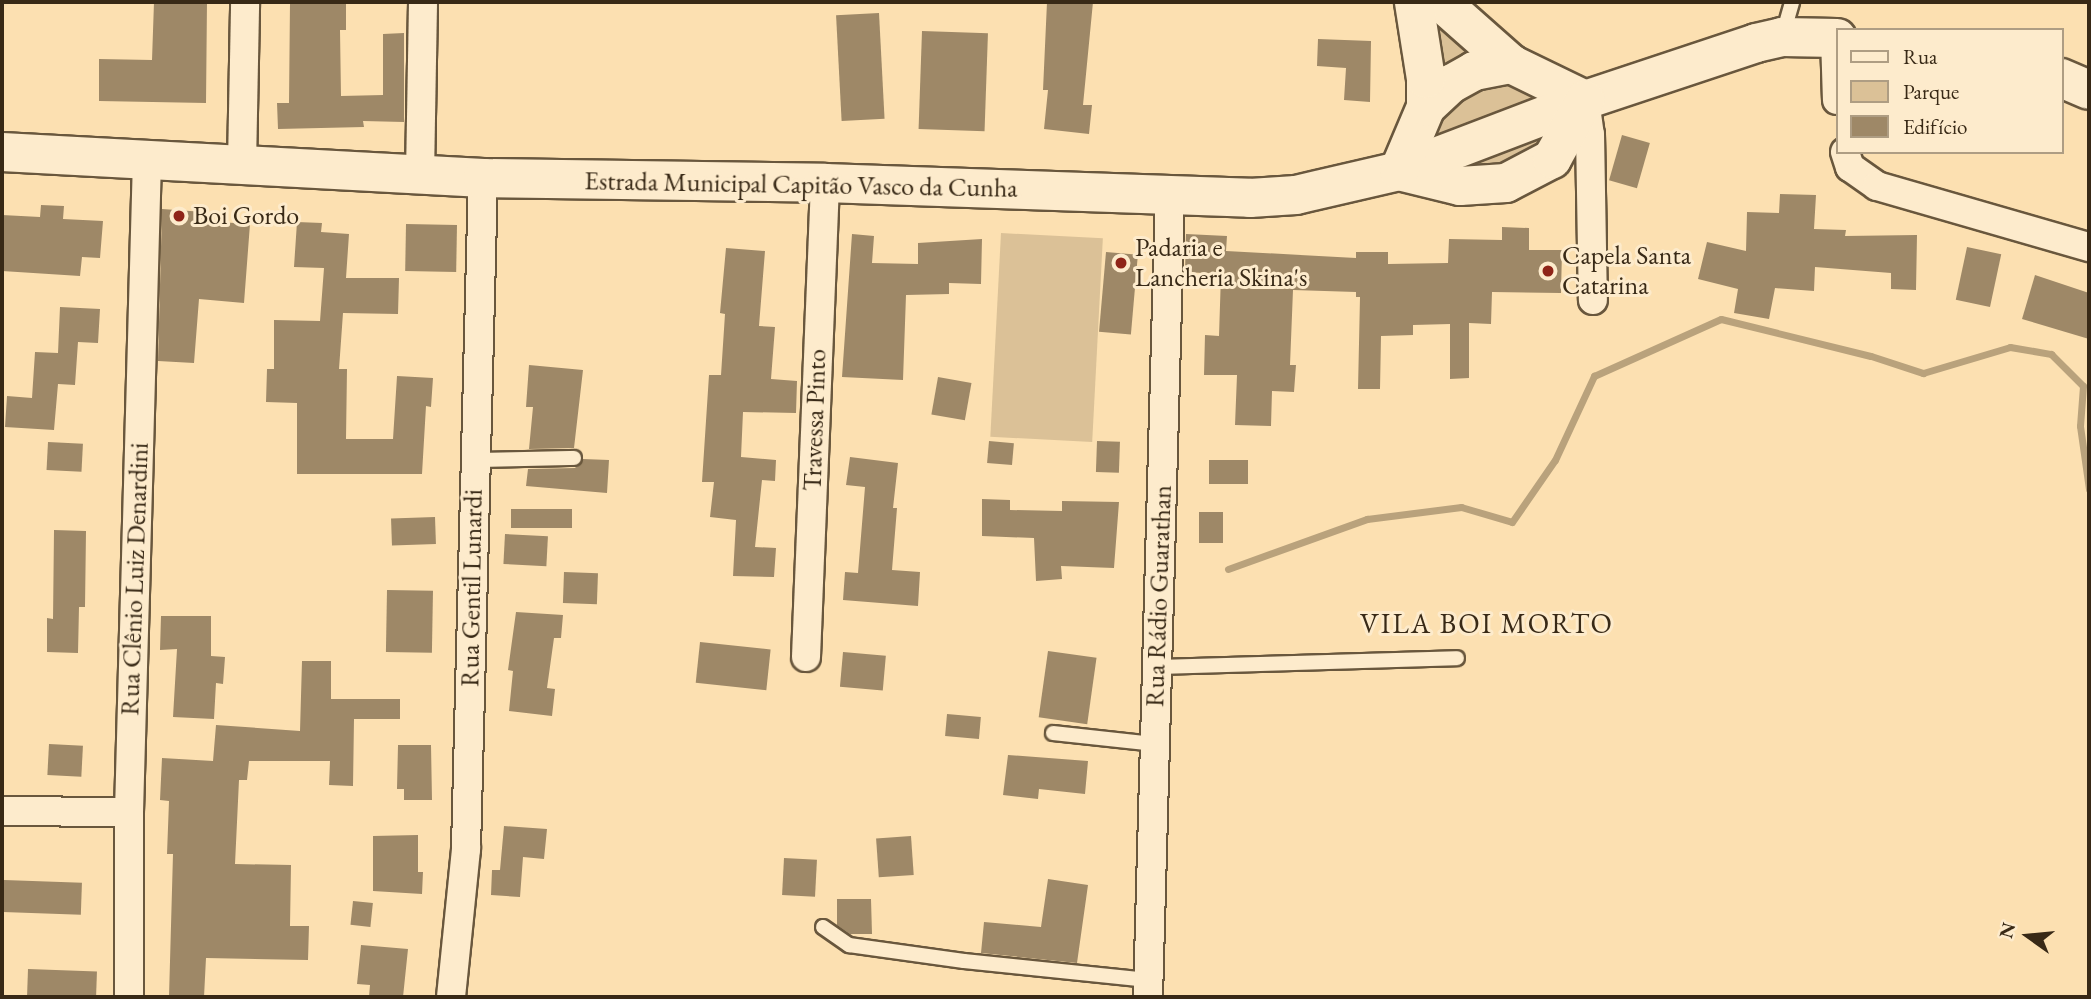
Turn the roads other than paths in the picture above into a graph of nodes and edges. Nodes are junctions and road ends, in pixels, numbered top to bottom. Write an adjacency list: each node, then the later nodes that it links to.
1 (245, 2): 15 (street)
2 (423, 2): 17 (street)
3 (1414, 2): 11 (street)
4 (1441, 2): 7 (street)
5 (1787, 19): 6 (street, Estrada Municipal Capitão Vasco da Cunha); 10 (street, Estrada Municipal Capitão Vasco da Cunha)
6 (1836, 38)
7 (1511, 64): 10 (street); 11 (street)
8 (2063, 79): 9 (street)
9 (2089, 90)
10 (1585, 100): 16 (street, Estrada Municipal Capitão Vasco da Cunha); 16 (street); 22 (street)
11 (1426, 107): 16 (street)
12 (2, 152): 14 (street, Estrada Municipal Capitão Vasco da Cunha)
13 (1846, 154): 21 (street)
14 (148, 160): 15 (street, Estrada Municipal Capitão Vasco da Cunha); 31 (street, Rua Clênio Luiz Denardini)
15 (242, 165): 17 (street, Estrada Municipal Capitão Vasco da Cunha)
16 (1399, 171): 20 (street, Estrada Municipal Capitão Vasco da Cunha)
17 (420, 175): 18 (street, Estrada Municipal Capitão Vasco da Cunha)
18 (483, 178): 19 (street, Estrada Municipal Capitão Vasco da Cunha); 24 (street, Rua Gentil Lunardi)
19 (825, 183): 20 (street, Estrada Municipal Capitão Vasco da Cunha); 25 (street, Travessa Pinto)
20 (1170, 195): 27 (street, Rua Rádio Guarathan)
21 (2089, 247)
22 (1593, 300)
23 (574, 458): 24 (lane)
24 (475, 460): 35 (street, Rua Gentil Lunardi)
25 (806, 657)
26 (1457, 657): 27 (lane)
27 (1157, 667): 29 (street, Rua Rádio Guarathan)
28 (1053, 733): 29 (lane)
29 (1155, 744): 33 (street, Rua Rádio Guarathan)
30 (2, 811): 31 (street)
31 (129, 812): 34 (street, Rua Clênio Luiz Denardini)
32 (823, 927): 33 (lane)
33 (1148, 989)
34 (129, 997)
35 (452, 997)

